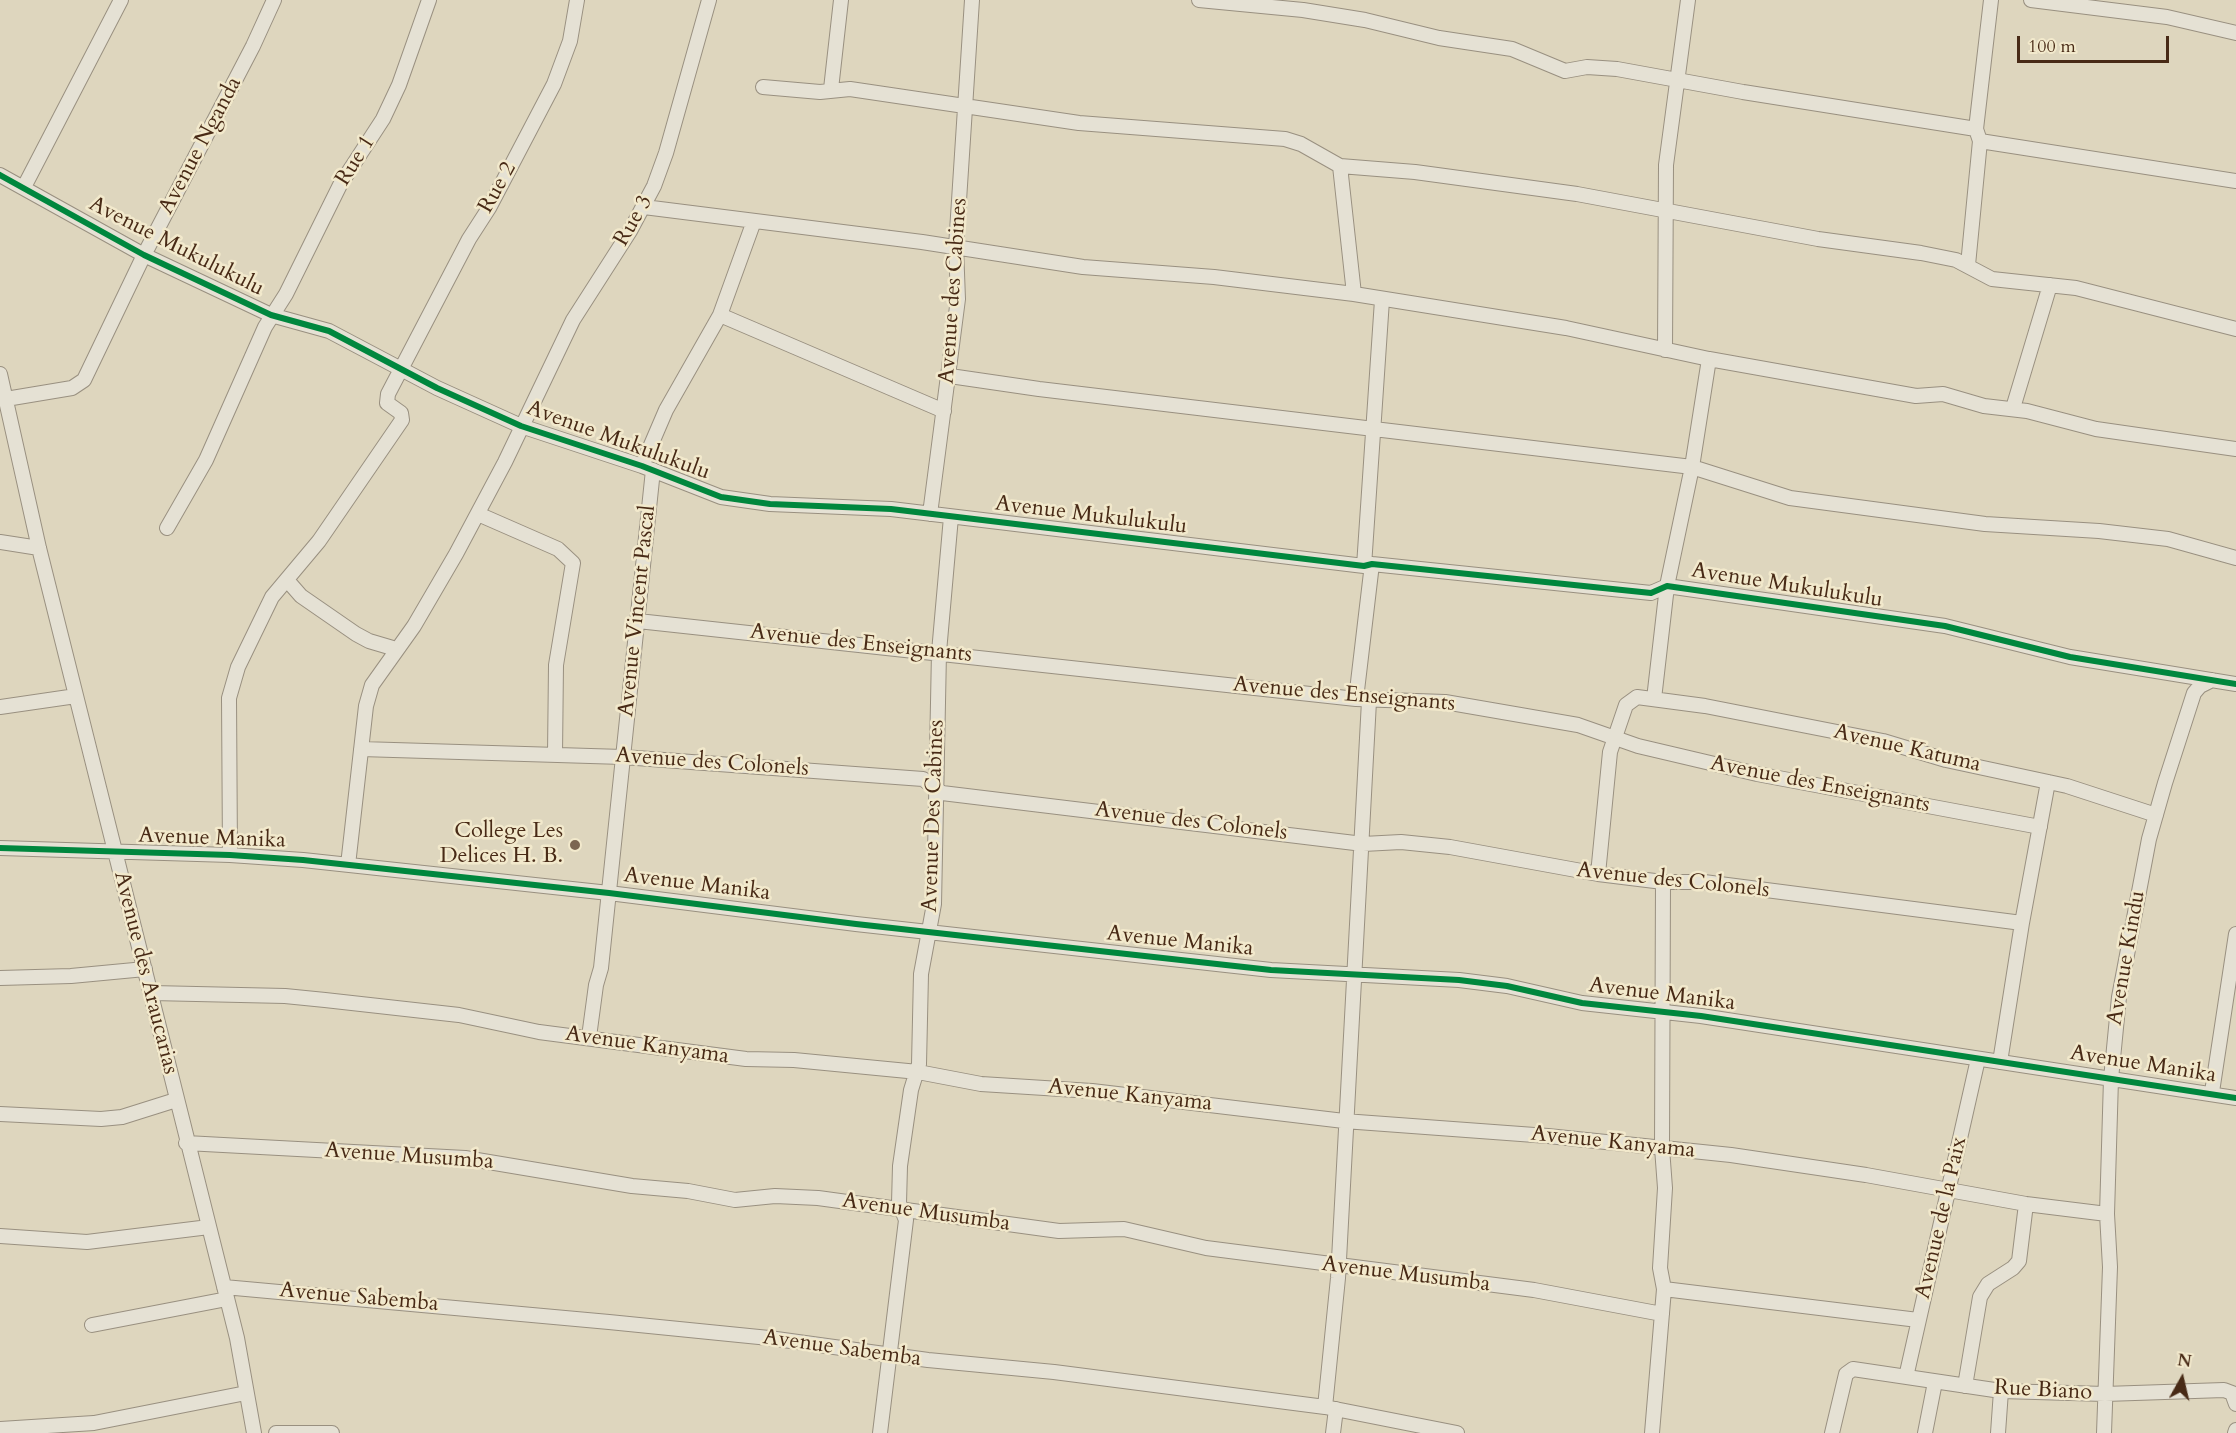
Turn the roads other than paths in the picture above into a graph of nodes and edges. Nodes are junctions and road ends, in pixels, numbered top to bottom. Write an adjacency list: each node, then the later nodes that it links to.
1 (122, 0): 21 (street)
2 (274, 0): 26 (street, Avenue Nganda)
3 (429, 0): 31 (street, Rue 1)
4 (577, 0): 36 (street, Rue 2)
5 (709, 0): 22 (street, Rue 3)
6 (841, 0): 15 (street)
7 (972, 0): 16 (street, Avenue des Cabines)
8 (1199, 0): 13 (street)
9 (1688, 0): 13 (street)
10 (1991, 0): 17 (street)
11 (2031, 0): 12 (street)
12 (2236, 33)
13 (1676, 78): 17 (street); 23 (street)
14 (763, 87): 15 (street)
15 (831, 89): 16 (street)
16 (963, 104): 18 (street); 25 (street, Avenue des Cabines)
17 (1978, 135): 20 (street); 27 (street)
18 (1340, 166): 23 (street); 29 (street)
19 (0, 175): 21 (street, Avenue Mukulukulu)
20 (2236, 181)
21 (24, 187): 26 (street, Avenue Mukulukulu)
22 (644, 207): 24 (street); 42 (street, Rue 3)
23 (1665, 211): 27 (street); 34 (street)
24 (754, 221): 25 (street); 32 (street, Avenue Vincent Pascal)
25 (957, 247): 29 (street); 38 (street, Avenue des Cabines)
26 (144, 255): 31 (street, Avenue Mukulukulu); 39 (street, Avenue Nganda)
27 (1968, 265): 28 (street)
28 (2050, 285): 33 (street); 40 (street)
29 (1354, 294): 30 (street)
30 (1382, 300): 34 (street); 43 (street)
31 (271, 315): 36 (street, Avenue Mukulukulu); 50 (street, Rue 1)
32 (720, 315): 41 (street); 46 (street, Avenue Vincent Pascal)
33 (2236, 329)
34 (1665, 350): 35 (street)
35 (1709, 359): 40 (street); 45 (street)
36 (402, 370): 42 (street, Avenue Mukulukulu); 55 (street, Rue 2)
37 (0, 374): 39 (street, Avenue des Araucarias)
38 (950, 376): 41 (street, Avenue des Cabines); 43 (street)
39 (6, 399): 52 (street, Avenue des Araucarias)
40 (2013, 408): 44 (street)
41 (944, 411): 48 (street, Avenue des Cabines)
42 (521, 426): 46 (street, Avenue Mukulukulu); 47 (street, Rue 3)
43 (1374, 429): 45 (street); 54 (street)
44 (2236, 449)
45 (1692, 467): 53 (street); 56 (street)
46 (647, 468): 48 (street, Avenue Mukulukulu); 57 (street, Avenue Vincent Pascal)
47 (478, 513): 58 (street, Rue 3); 68 (street)
48 (930, 514): 49 (street, Avenue Mukulukulu)
49 (951, 517): 54 (street, Avenue Mukulukulu); 59 (street, Avenue Des Cabines)
50 (167, 528)
51 (0, 542): 52 (street)
52 (39, 548): 62 (street, Avenue des Araucarias)
53 (2236, 558)
54 (1368, 565): 56 (street, Avenue Mukulukulu); 64 (street)
55 (287, 580): 58 (street); 77 (street)
56 (1667, 586): 60 (street, Avenue Mukulukulu); 63 (street)
57 (638, 621): 59 (street, Avenue des Enseignants); 69 (street, Avenue Vincent Pascal)
58 (396, 649): 67 (street, Rue 3)
59 (939, 652): 64 (street, Avenue des Enseignants); 71 (street, Avenue Des Cabines)
60 (2212, 680): 61 (street, Avenue Mukulukulu); 72 (street, Avenue Kindu)
61 (2236, 684)
62 (76, 696): 65 (street); 76 (street, Avenue des Araucarias)
63 (1654, 699): 66 (street, Avenue Katuma); 70 (street, Avenue Katuma)
64 (1363, 700): 66 (street, Avenue des Enseignants); 74 (street)
65 (0, 707)
66 (1616, 737): 73 (street, Avenue des Enseignants); 79 (street)
67 (361, 749): 68 (street, Avenue des Colonels); 78 (street, Rue 3)
68 (555, 754): 69 (street, Avenue des Colonels)
69 (623, 757): 71 (street, Avenue des Colonels); 81 (street, Avenue Vincent Pascal)
70 (2048, 782): 72 (street, Avenue Katuma); 73 (street)
71 (936, 789): 74 (street, Avenue des Colonels); 83 (street, Avenue Des Cabines)
72 (2156, 815): 94 (street, Avenue Kindu)
73 (2040, 827): 82 (street)
74 (1363, 844): 79 (street, Avenue des Colonels); 86 (street)
75 (0, 848): 76 (street, Avenue Manika)
76 (115, 853): 77 (street, Avenue Manika); 85 (street, Avenue des Araucarias)
77 (230, 855): 78 (street, Avenue Manika)
78 (348, 865): 81 (street, Avenue Manika)
79 (1598, 874): 80 (street, Avenue des Colonels)
80 (1663, 882): 82 (street, Avenue des Colonels); 89 (street)
81 (609, 893): 83 (street, Avenue Manika); 90 (street, Avenue Vincent Pascal)
82 (2022, 923): 92 (street)
83 (929, 932): 86 (street, Avenue Manika); 93 (street, Avenue Des Cabines)
84 (2236, 934): 95 (street)
85 (145, 969): 87 (street); 88 (street, Avenue des Araucarias)
86 (1354, 975): 89 (street, Avenue Manika); 99 (street)
87 (0, 978)
88 (152, 993): 90 (street, Avenue Kanyama); 97 (street, Avenue des Araucarias)
89 (1663, 1012): 91 (street, Avenue Manika); 101 (street)
90 (589, 1037): 93 (street, Avenue Kanyama)
91 (1978, 1059): 92 (street, Avenue Manika); 102 (street, Avenue de la Paix)
92 (2000, 1062): 94 (street, Avenue Manika)
93 (918, 1072): 99 (street, Avenue Kanyama); 104 (street, Avenue Des Cabines)
94 (2111, 1079): 95 (street, Avenue Manika); 105 (street, Avenue Kindu)
95 (2212, 1092): 96 (street, Avenue Manika)
96 (2236, 1098)
97 (176, 1100): 98 (street); 100 (street, Avenue des Araucarias)
98 (0, 1114)
99 (1344, 1121): 101 (street, Avenue Kanyama); 108 (street)
100 (186, 1143): 104 (street, Avenue Musumba); 106 (street, Avenue des Araucarias)
101 (1662, 1148): 102 (street, Avenue Kanyama); 109 (street)
102 (1949, 1191): 103 (street, Avenue Kanyama); 112 (street, Avenue de la Paix)
103 (2026, 1204): 105 (street, Avenue Kanyama); 117 (street)
104 (902, 1209): 108 (street, Avenue Musumba); 114 (street, Avenue Des Cabines)
105 (2107, 1214): 120 (street, Avenue Kindu)
106 (209, 1227): 107 (street); 110 (street, Avenue des Araucarias)
107 (0, 1236)
108 (1337, 1264): 111 (street, Avenue Musumba); 122 (street)
109 (1664, 1289): 111 (street); 112 (street)
110 (226, 1293): 113 (street, Avenue Sabemba); 114 (street, Avenue Sabemba); 119 (street, Avenue des Araucarias)
111 (1662, 1314): 130 (street)
112 (1918, 1320): 115 (street, Avenue de la Paix)
113 (92, 1325)
114 (890, 1356): 122 (street, Avenue Sabemba); 127 (street, Avenue Des Cabines)
115 (1906, 1377): 116 (street, Rue Biano); 131 (street, Rue Biano)
116 (1935, 1382): 117 (street, Rue Biano); 132 (street)
117 (1965, 1386): 118 (street, Rue Biano)
118 (2001, 1391): 120 (street, Rue Biano); 133 (street)
119 (246, 1393): 123 (street); 124 (street, Avenue des Araucarias)
120 (2105, 1394): 121 (street, Rue Biano); 134 (street, Avenue Kindu)
121 (2236, 1404)
122 (1331, 1408): 128 (street); 129 (street, Avenue Sabemba)
123 (0, 1429)
124 (254, 1433)
125 (276, 1433): 126 (street)
126 (332, 1433)
127 (880, 1433)
128 (1333, 1433)
129 (1457, 1433)
130 (1652, 1433)
131 (1832, 1433)
132 (1925, 1433)
133 (1998, 1433)
134 (2104, 1433)

